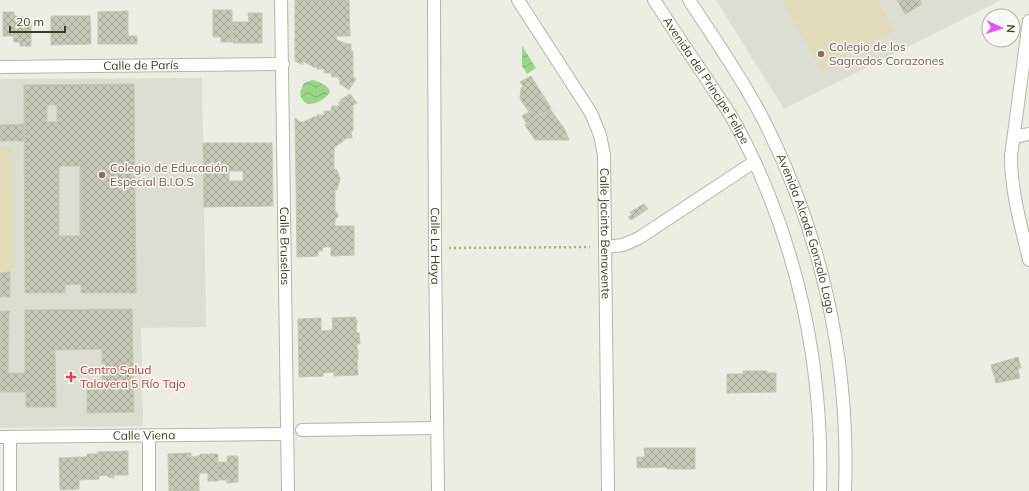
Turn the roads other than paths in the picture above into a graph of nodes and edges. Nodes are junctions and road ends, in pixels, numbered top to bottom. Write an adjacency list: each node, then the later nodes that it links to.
1 (281, 0): 7 (street, Calle Bruselas)
2 (434, 0): 14 (street, Calle La Haya)
3 (518, 0): 12 (street, Calle Jacinto Benavente)
4 (654, 0): 11 (street, Avenida del Príncipe Felipe)
5 (689, 0): 25 (street, Avenida Alcade Gonzalo Lago)
6 (1029, 21): 10 (street)
7 (282, 64): 8 (street, Calle de París); 16 (street, Calle Bruselas)
8 (0, 67)
9 (1029, 134): 10 (street)
10 (1014, 137): 13 (street)
11 (754, 162): 12 (street); 24 (street, Avenida Alcade Gonzalo Lago)
12 (605, 247): 23 (street, Calle Jacinto Benavente)
13 (1029, 260)
14 (438, 428): 15 (street); 22 (street, Calle La Haya)
15 (302, 430)
16 (287, 434): 17 (street, Calle Viena); 21 (street, Calle Bruselas)
17 (148, 436): 18 (street, Calle Viena); 20 (street)
18 (5, 437): 19 (street)
19 (10, 491)
20 (149, 491)
21 (288, 491)
22 (438, 491)
23 (608, 491)
24 (820, 491)
25 (845, 491)

